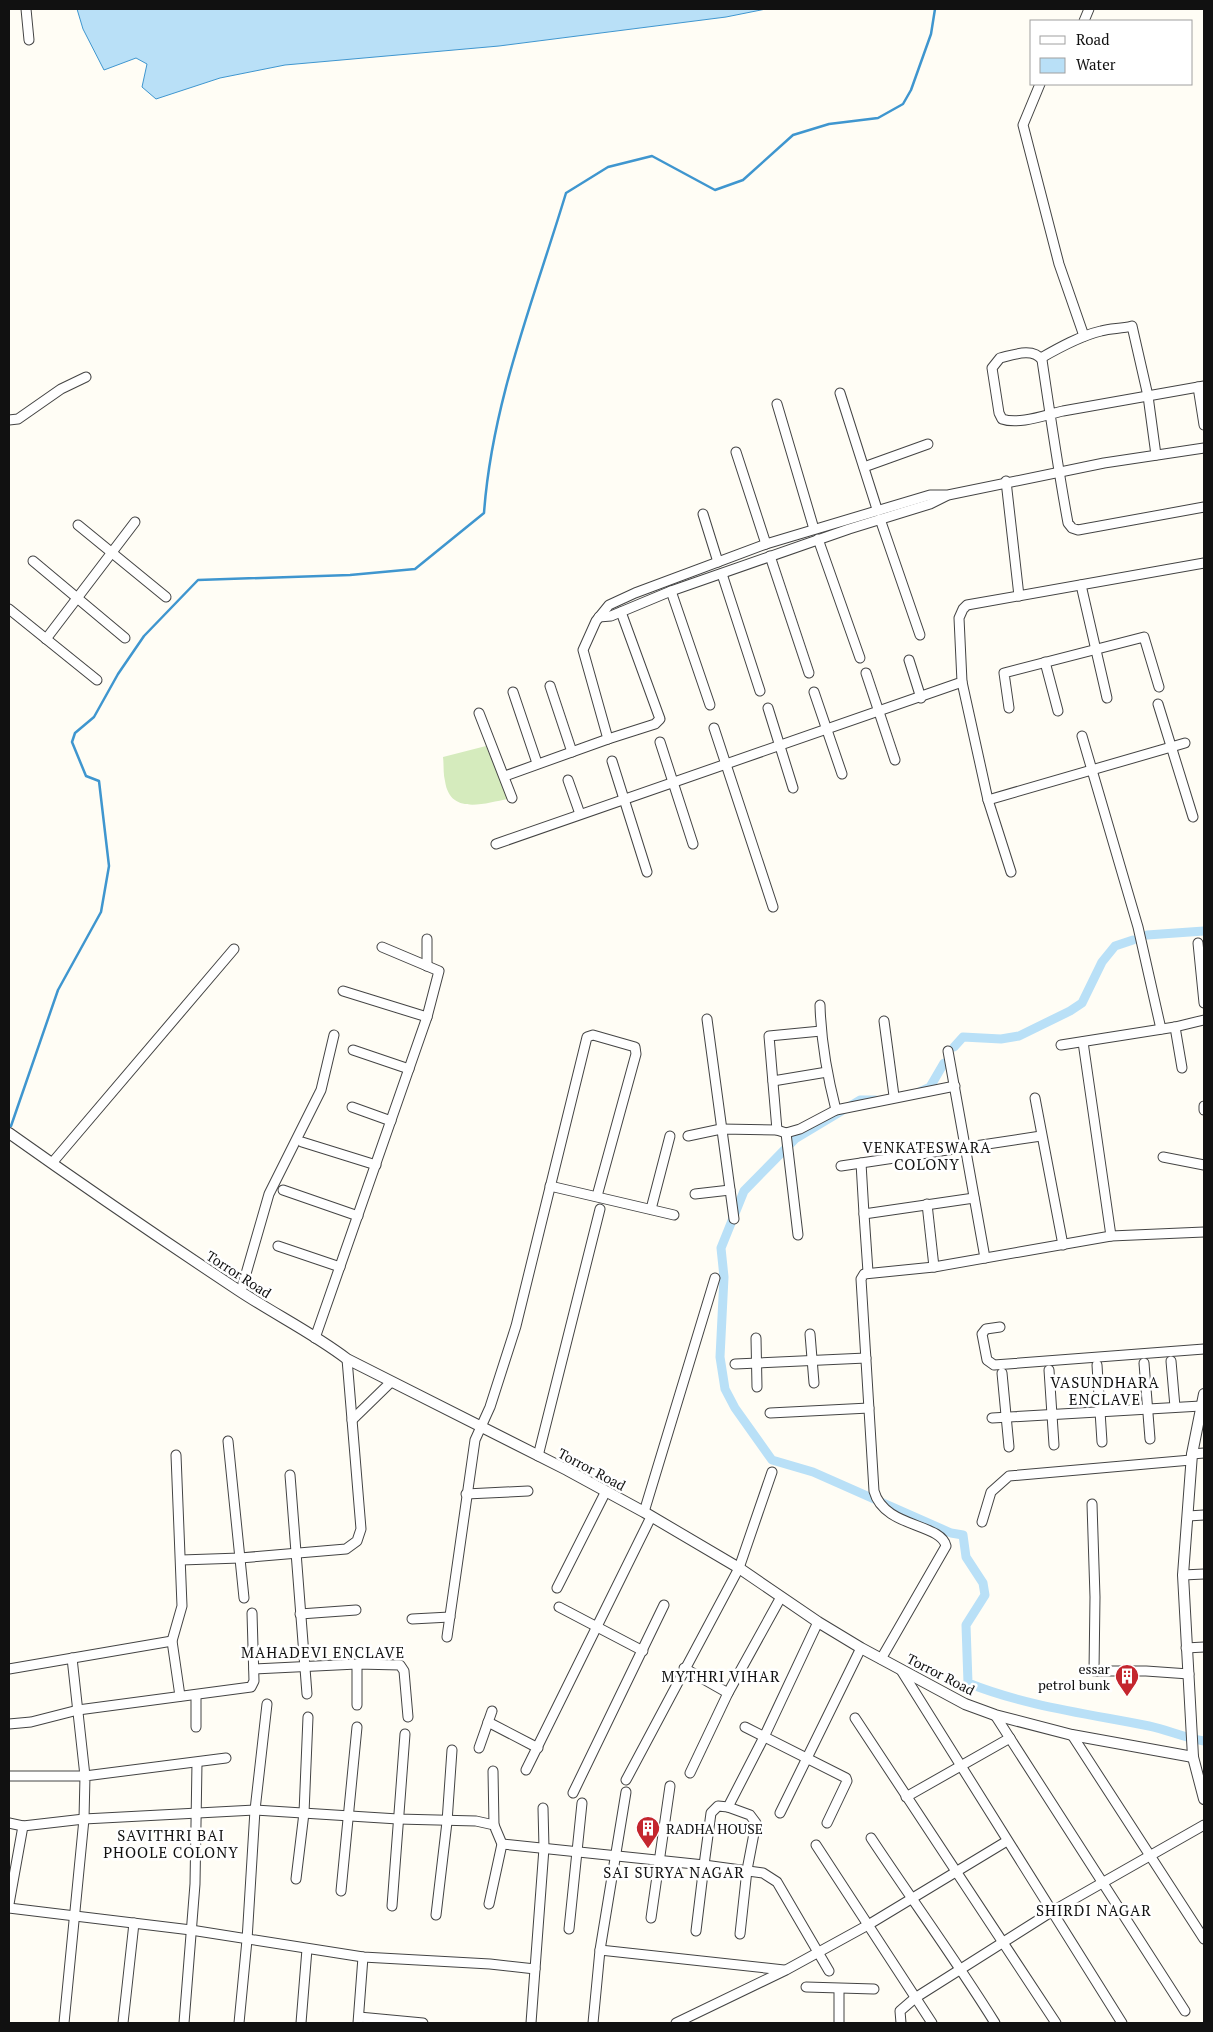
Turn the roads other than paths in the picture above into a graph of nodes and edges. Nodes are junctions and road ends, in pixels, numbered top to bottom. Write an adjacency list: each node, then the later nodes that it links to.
1 (26, 9): 2 (street)
2 (29, 40)
3 (1040, 85): 4 (street)
4 (1084, 336): 5 (street); 9 (street)
5 (1041, 358): 11 (street); 11 (street)
6 (86, 377): 12 (street)
7 (1201, 387): 9 (street); 13 (street)
8 (840, 393): 18 (street)
9 (1148, 396): 11 (street); 17 (street)
10 (776, 404): 29 (street)
11 (1050, 414): 19 (street)
12 (9, 420)
13 (1204, 426)
14 (928, 444): 18 (street)
15 (1204, 448): 17 (street)
16 (736, 452): 31 (street)
17 (1156, 455): 19 (street)
18 (864, 467): 23 (street)
19 (1059, 471): 20 (street); 22 (street)
20 (1006, 481): 21 (street); 43 (street)
21 (948, 495): 23 (street); 25 (street)
22 (1204, 507)
23 (877, 509): 27 (street)
24 (703, 514): 36 (street)
25 (880, 519): 27 (street); 50 (street)
26 (135, 522): 32 (street)
27 (847, 524): 29 (street); 30 (street)
28 (78, 525): 32 (street)
29 (814, 529): 31 (street)
30 (818, 539): 34 (street); 54 (street)
31 (766, 544): 33 (street)
32 (112, 552): 44 (street); 45 (street)
33 (740, 554): 36 (street); 38 (street)
34 (770, 556): 38 (street); 57 (street)
35 (32, 561): 45 (street)
36 (718, 562): 41 (street)
37 (1204, 563): 40 (street)
38 (744, 565): 39 (street)
39 (722, 574): 42 (street); 64 (street)
40 (1081, 585): 43 (street); 53 (street)
41 (642, 591): 46 (street); 49 (street)
42 (671, 591): 46 (street); 69 (street)
43 (1019, 596): 60 (street)
44 (166, 597)
45 (77, 599): 51 (street); 52 (street)
46 (646, 602): 48 (street)
47 (9, 609): 52 (street)
48 (621, 612): 49 (street); 78 (street)
49 (599, 617): 78 (street)
50 (920, 636)
51 (125, 638)
52 (46, 639): 59 (street)
53 (1096, 650): 56 (street); 62 (street); 67 (street)
54 (860, 658)
55 (909, 660): 66 (street)
56 (1045, 662): 71 (street); 72 (street)
57 (809, 673)
58 (866, 673): 73 (street)
59 (97, 680)
60 (962, 682): 66 (street); 96 (street)
61 (550, 686): 83 (street)
62 (1159, 687)
63 (513, 692): 86 (street)
64 (760, 692)
65 (814, 692): 76 (street)
66 (921, 698): 73 (street)
67 (1107, 698)
68 (1158, 704): 82 (street)
69 (710, 705)
70 (768, 708): 81 (street)
71 (1009, 708)
72 (1058, 711)
73 (878, 712): 76 (street); 84 (street)
74 (479, 713): 90 (street)
75 (714, 728): 87 (street)
76 (828, 730): 81 (street); 89 (street)
77 (1082, 736): 88 (street)
78 (608, 739): 83 (street)
79 (660, 742): 92 (street)
80 (1185, 743): 82 (street)
81 (779, 747): 87 (street); 93 (street)
82 (1172, 747): 88 (street); 98 (street)
83 (572, 752): 86 (street)
84 (895, 760)
85 (612, 761): 95 (street)
86 (537, 763): 90 (street)
87 (726, 765): 92 (street); 103 (street)
88 (1092, 771): 96 (street); 117 (street)
89 (842, 774)
90 (505, 776): 94 (street)
91 (568, 780): 97 (street)
92 (673, 783): 95 (street); 100 (street)
93 (793, 788)
94 (512, 798)
95 (624, 800): 97 (street); 101 (street)
96 (988, 800): 102 (street)
97 (580, 814): 99 (street)
98 (1192, 817)
99 (496, 844)
100 (693, 844)
101 (647, 872)
102 (1011, 872)
103 (773, 907)
104 (427, 939): 108 (street)
105 (1198, 943): 110 (street)
106 (382, 947): 108 (street)
107 (234, 949): 145 (street)
108 (427, 966): 112 (street)
109 (343, 991): 112 (street)
110 (1204, 1003)
111 (820, 1005): 118 (street)
112 (427, 1017): 124 (street)
113 (708, 1019): 136 (street)
114 (1204, 1020): 116 (street)
115 (884, 1021): 129 (street)
116 (1175, 1027): 117 (street); 125 (street)
117 (1161, 1029): 120 (street)
118 (821, 1031): 126 (street); 127 (street)
119 (334, 1035): 173 (street)
120 (1083, 1042): 121 (street); 165 (street)
121 (1061, 1045)
122 (353, 1050): 124 (street)
123 (948, 1051): 128 (street)
124 (409, 1068): 135 (street)
125 (1182, 1068)
126 (826, 1072): 127 (street); 133 (street)
127 (773, 1081): 137 (street)
128 (954, 1086): 129 (street); 143 (street)
129 (894, 1096): 133 (street)
130 (1035, 1098): 141 (street)
131 (1204, 1106): 134 (street)
132 (352, 1107): 135 (street)
133 (836, 1110): 137 (street)
134 (1204, 1110)
135 (391, 1120): 147 (street)
136 (721, 1129): 137 (street); 140 (street); 152 (street)
137 (782, 1131): 164 (street)
138 (9, 1134): 145 (street, Torror Road)
139 (670, 1136): 158 (street)
140 (688, 1136)
141 (1041, 1136): 143 (street); 166 (street)
142 (302, 1142): 147 (street)
143 (966, 1148): 146 (street); 155 (street)
144 (1163, 1157): 148 (street)
145 (52, 1163): 173 (street, Torror Road)
146 (861, 1163): 149 (street); 159 (street)
147 (376, 1165): 161 (street)
148 (1204, 1165)
149 (842, 1166)
150 (550, 1186): 154 (street); 154 (street); 203 (street)
151 (283, 1190): 161 (street)
152 (730, 1190): 153 (street); 162 (street)
153 (695, 1194)
154 (597, 1196): 158 (street)
155 (974, 1198): 156 (street); 168 (street)
156 (927, 1204): 159 (street); 170 (street)
157 (600, 1209): 211 (street)
158 (652, 1209): 160 (street)
159 (864, 1214): 171 (street)
160 (674, 1215)
161 (358, 1216): 169 (street)
162 (734, 1219)
163 (1204, 1232): 165 (street)
164 (798, 1235)
165 (1111, 1236): 166 (street)
166 (1063, 1245): 168 (street)
167 (278, 1246): 169 (street)
168 (985, 1258): 170 (street)
169 (340, 1267): 176 (street)
170 (934, 1267): 171 (street)
171 (868, 1272): 179 (street)
172 (715, 1278): 219 (street)
173 (241, 1292): 176 (street, Torror Road)
174 (1000, 1326): 178 (street)
175 (810, 1334): 181 (street)
176 (316, 1338): 180 (street, Torror Road)
177 (756, 1338): 183 (street)
178 (1204, 1349)
179 (866, 1358): 181 (street); 194 (street)
180 (347, 1360): 189 (street, Torror Road); 202 (street)
181 (812, 1360): 183 (street); 190 (street)
182 (1171, 1361): 195 (street)
183 (757, 1363): 185 (street); 191 (street)
184 (1144, 1363): 196 (street)
185 (735, 1364)
186 (1097, 1366): 197 (street)
187 (1049, 1370): 199 (street)
188 (1002, 1373): 200 (street)
189 (391, 1382): 202 (street); 203 (street, Torror Road)
190 (814, 1383)
191 (757, 1387)
192 (1204, 1394): 193 (street)
193 (1200, 1406): 195 (street); 212 (street)
194 (869, 1408): 198 (street); 248 (street)
195 (1175, 1408): 196 (street)
196 (1148, 1409): 197 (street); 204 (street)
197 (1100, 1412): 199 (street); 206 (street)
198 (770, 1413)
199 (1052, 1415): 200 (street); 207 (street)
200 (1006, 1417): 201 (street); 208 (street)
201 (992, 1418)
202 (352, 1420): 223 (street)
203 (482, 1428): 211 (street, Torror Road); 217 (street)
204 (1150, 1439)
205 (228, 1441): 224 (street)
206 (1102, 1442)
207 (1054, 1445)
208 (1009, 1446)
209 (1204, 1453): 212 (street)
210 (176, 1455): 225 (street)
211 (538, 1456): 216 (street, Torror Road)
212 (1192, 1457): 221 (street); 222 (street)
213 (772, 1472): 226 (street)
214 (290, 1475): 223 (street)
215 (528, 1491): 217 (street)
216 (606, 1491): 219 (street, Torror Road); 229 (street)
217 (466, 1494): 237 (street)
218 (1092, 1504): 255 (street)
219 (647, 1514): 226 (street, Torror Road); 240 (street)
220 (1204, 1515): 221 (street)
221 (1188, 1516): 228 (street)
222 (982, 1522)
223 (296, 1553): 224 (street); 236 (street)
224 (240, 1558): 225 (street); 231 (street)
225 (181, 1560): 242 (street)
226 (739, 1568): 230 (street, Torror Road); 251 (street)
227 (1204, 1574): 228 (street)
228 (1183, 1575): 245 (street)
229 (557, 1588)
230 (781, 1597): 239 (street, Torror Road); 256 (street)
231 (244, 1598)
232 (664, 1605): 246 (street)
233 (559, 1608): 240 (street)
234 (356, 1610): 236 (street)
235 (252, 1613): 253 (street)
236 (300, 1614): 250 (street)
237 (450, 1617): 238 (street); 241 (street)
238 (412, 1619)
239 (818, 1622): 244 (street, Torror Road); 275 (street)
240 (595, 1627): 246 (street); 278 (street)
241 (447, 1637)
242 (172, 1641): 247 (street); 259 (street)
243 (1204, 1647): 245 (street)
244 (861, 1648): 248 (street, Torror Road); 282 (street)
245 (1186, 1648): 255 (street)
246 (642, 1651): 293 (street)
247 (72, 1658): 252 (street); 262 (street)
248 (880, 1658): 254 (street, Torror Road)
249 (357, 1664): 250 (street); 261 (street); 265 (street)
250 (305, 1666): 253 (street); 257 (street)
251 (684, 1668): 256 (street); 290 (street)
252 (9, 1669)
253 (254, 1669): 258 (street)
254 (901, 1670): 264 (street, Torror Road); 284 (street)
255 (1189, 1674): 280 (street)
256 (728, 1693): 287 (street)
257 (307, 1694)
258 (196, 1695): 259 (street); 270 (street)
259 (180, 1696): 262 (street)
260 (267, 1704): 299 (street)
261 (357, 1705)
262 (78, 1710): 269 (street); 289 (street)
263 (492, 1711): 268 (street)
264 (995, 1715): 274 (street, Torror Road); 276 (street)
265 (408, 1717)
266 (308, 1718): 301 (street)
267 (855, 1718): 294 (street)
268 (488, 1722): 277 (street); 278 (street)
269 (9, 1724)
270 (196, 1727)
271 (357, 1727): 303 (street)
272 (745, 1727): 275 (street)
273 (405, 1734): 305 (street)
274 (1072, 1735): 280 (street, Torror Road); 319 (street)
275 (764, 1737): 282 (street); 297 (street)
276 (1010, 1738): 284 (street); 325 (street)
277 (479, 1748)
278 (538, 1748): 285 (street)
279 (452, 1750): 306 (street)
280 (1193, 1757): 295 (street)
281 (226, 1758): 283 (street)
282 (807, 1758): 302 (street); 308 (street)
283 (198, 1763): 289 (street); 300 (street)
284 (960, 1766): 294 (street); 313 (street)
285 (526, 1770)
286 (493, 1771): 309 (street)
287 (690, 1773)
288 (9, 1776): 289 (street)
289 (85, 1776): 304 (street)
290 (626, 1780)
291 (670, 1786): 320 (street)
292 (626, 1792): 318 (street)
293 (573, 1793)
294 (906, 1797): 323 (street)
295 (1204, 1799)
296 (582, 1803): 317 (street)
297 (728, 1807): 321 (street); 322 (street)
298 (544, 1808): 316 (street)
299 (255, 1810): 300 (street); 301 (street); 343 (street)
300 (197, 1812): 304 (street); 339 (street)
301 (304, 1813): 303 (street); 324 (street)
302 (780, 1813)
303 (350, 1816): 305 (street); 326 (street)
304 (84, 1819): 311 (street); 334 (street)
305 (398, 1820): 306 (street); 330 (street)
306 (447, 1822): 309 (street); 333 (street)
307 (9, 1823): 311 (street)
308 (827, 1823)
309 (494, 1825): 314 (street)
310 (1204, 1825): 319 (street)
311 (23, 1826): 328 (street)
312 (872, 1838): 327 (street)
313 (1007, 1841): 323 (street); 332 (street)
314 (502, 1844): 316 (street); 329 (street)
315 (816, 1845): 337 (street)
316 (544, 1848): 317 (street); 350 (street)
317 (578, 1852): 318 (street); 338 (street)
318 (614, 1856): 320 (street); 346 (street)
319 (1148, 1856): 325 (street); 342 (street)
320 (660, 1859): 321 (street); 335 (street)
321 (704, 1864): 322 (street); 340 (street)
322 (747, 1870): 341 (street); 347 (street)
323 (955, 1873): 327 (street); 344 (street)
324 (296, 1879)
325 (1102, 1883): 332 (street); 357 (street)
326 (341, 1891)
327 (912, 1900): 337 (street); 349 (street)
328 (9, 1904)
329 (489, 1904)
330 (392, 1906)
331 (9, 1908): 334 (street)
332 (1051, 1912): 344 (street); 373 (street)
333 (436, 1915)
334 (73, 1917): 336 (street); 359 (street)
335 (652, 1918)
336 (134, 1923): 339 (street); 360 (street)
337 (868, 1926): 347 (street); 356 (street)
338 (569, 1929)
339 (192, 1930): 343 (street); 361 (street)
340 (696, 1931)
341 (740, 1934)
342 (1204, 1939)
343 (247, 1940): 345 (street); 362 (street)
344 (1003, 1942): 349 (street); 372 (street)
345 (308, 1949): 348 (street); 363 (street)
346 (600, 1950): 351 (street); 366 (street)
347 (819, 1952): 351 (street); 352 (street)
348 (363, 1957): 350 (street); 358 (street)
349 (961, 1968): 356 (street); 371 (street)
350 (535, 1969): 365 (street)
351 (786, 1970): 367 (street)
352 (829, 1970)
353 (806, 1987): 354 (street)
354 (839, 1989): 355 (street); 368 (street)
355 (874, 1989)
356 (915, 1998): 369 (street); 370 (street)
357 (1186, 2011)
358 (358, 2020): 364 (street)
359 (64, 2023)
360 (123, 2023)
361 (184, 2023)
362 (239, 2023)
363 (300, 2023)
364 (423, 2023)
365 (531, 2023)
366 (593, 2023)
367 (676, 2023)
368 (839, 2023)
369 (901, 2023)
370 (932, 2023)
371 (995, 2023)
372 (1056, 2023)
373 (1122, 2023)

